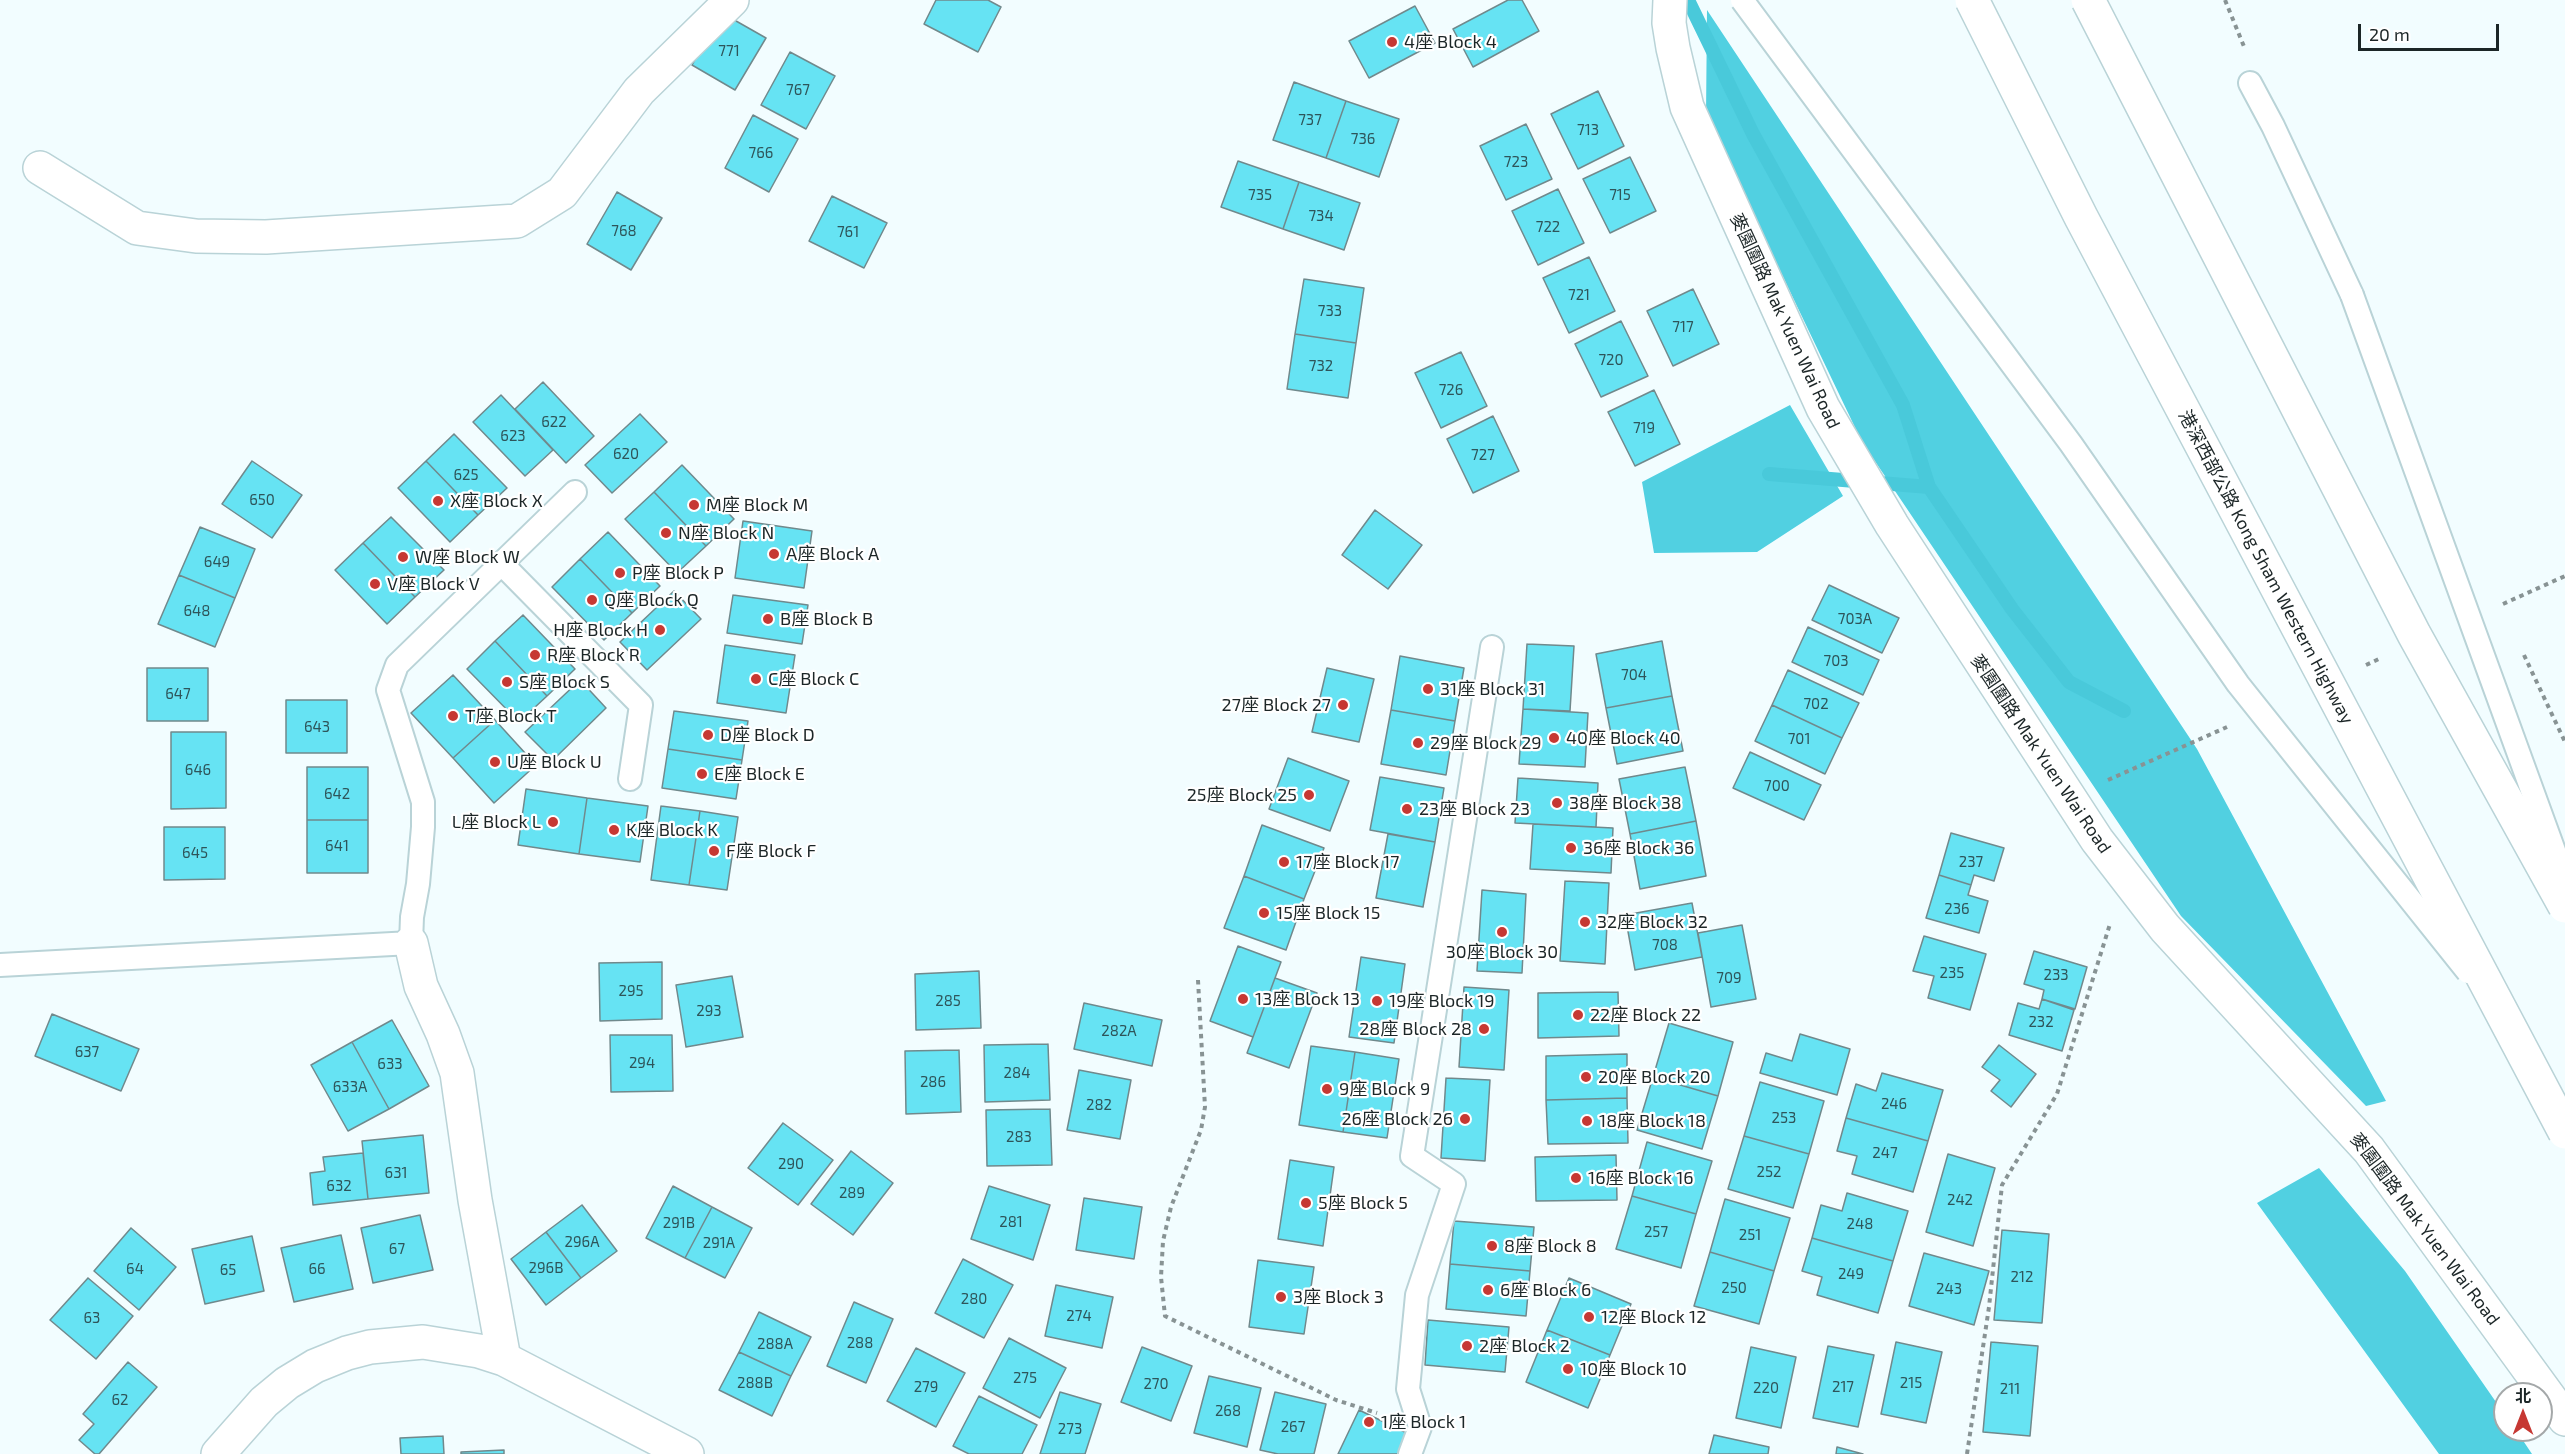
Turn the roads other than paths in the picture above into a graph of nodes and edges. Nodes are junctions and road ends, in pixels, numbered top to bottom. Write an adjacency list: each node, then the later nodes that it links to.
1 (732, 0): 7 (main road)
2 (1670, 0): 19 (main road, 麥園圍路 Mak Yuen Wai Road)
3 (1742, 0): 16 (lane, bridge)
4 (1972, 0): 16 (main road, 港深西部公路 Kong Sham Western Highway, bridge)
5 (2088, 0): 13 (main road, bridge)
6 (2250, 83): 12 (lane, bridge)
7 (40, 168)
8 (575, 492): 9 (lane)
9 (501, 563): 11 (lane); 14 (lane)
10 (1492, 647): 22 (lane)
11 (630, 779)
12 (2565, 881)
13 (2565, 906)
14 (411, 943): 15 (lane); 18 (main road)
15 (0, 965)
16 (2500, 1013): 17 (main road, 港深西部公路 Kong Sham Western Highway, bridge)
17 (2565, 1132)
18 (504, 1359): 20 (main road); 21 (main road)
19 (2565, 1419)
20 (218, 1454)
21 (687, 1454)
22 (1410, 1454)

